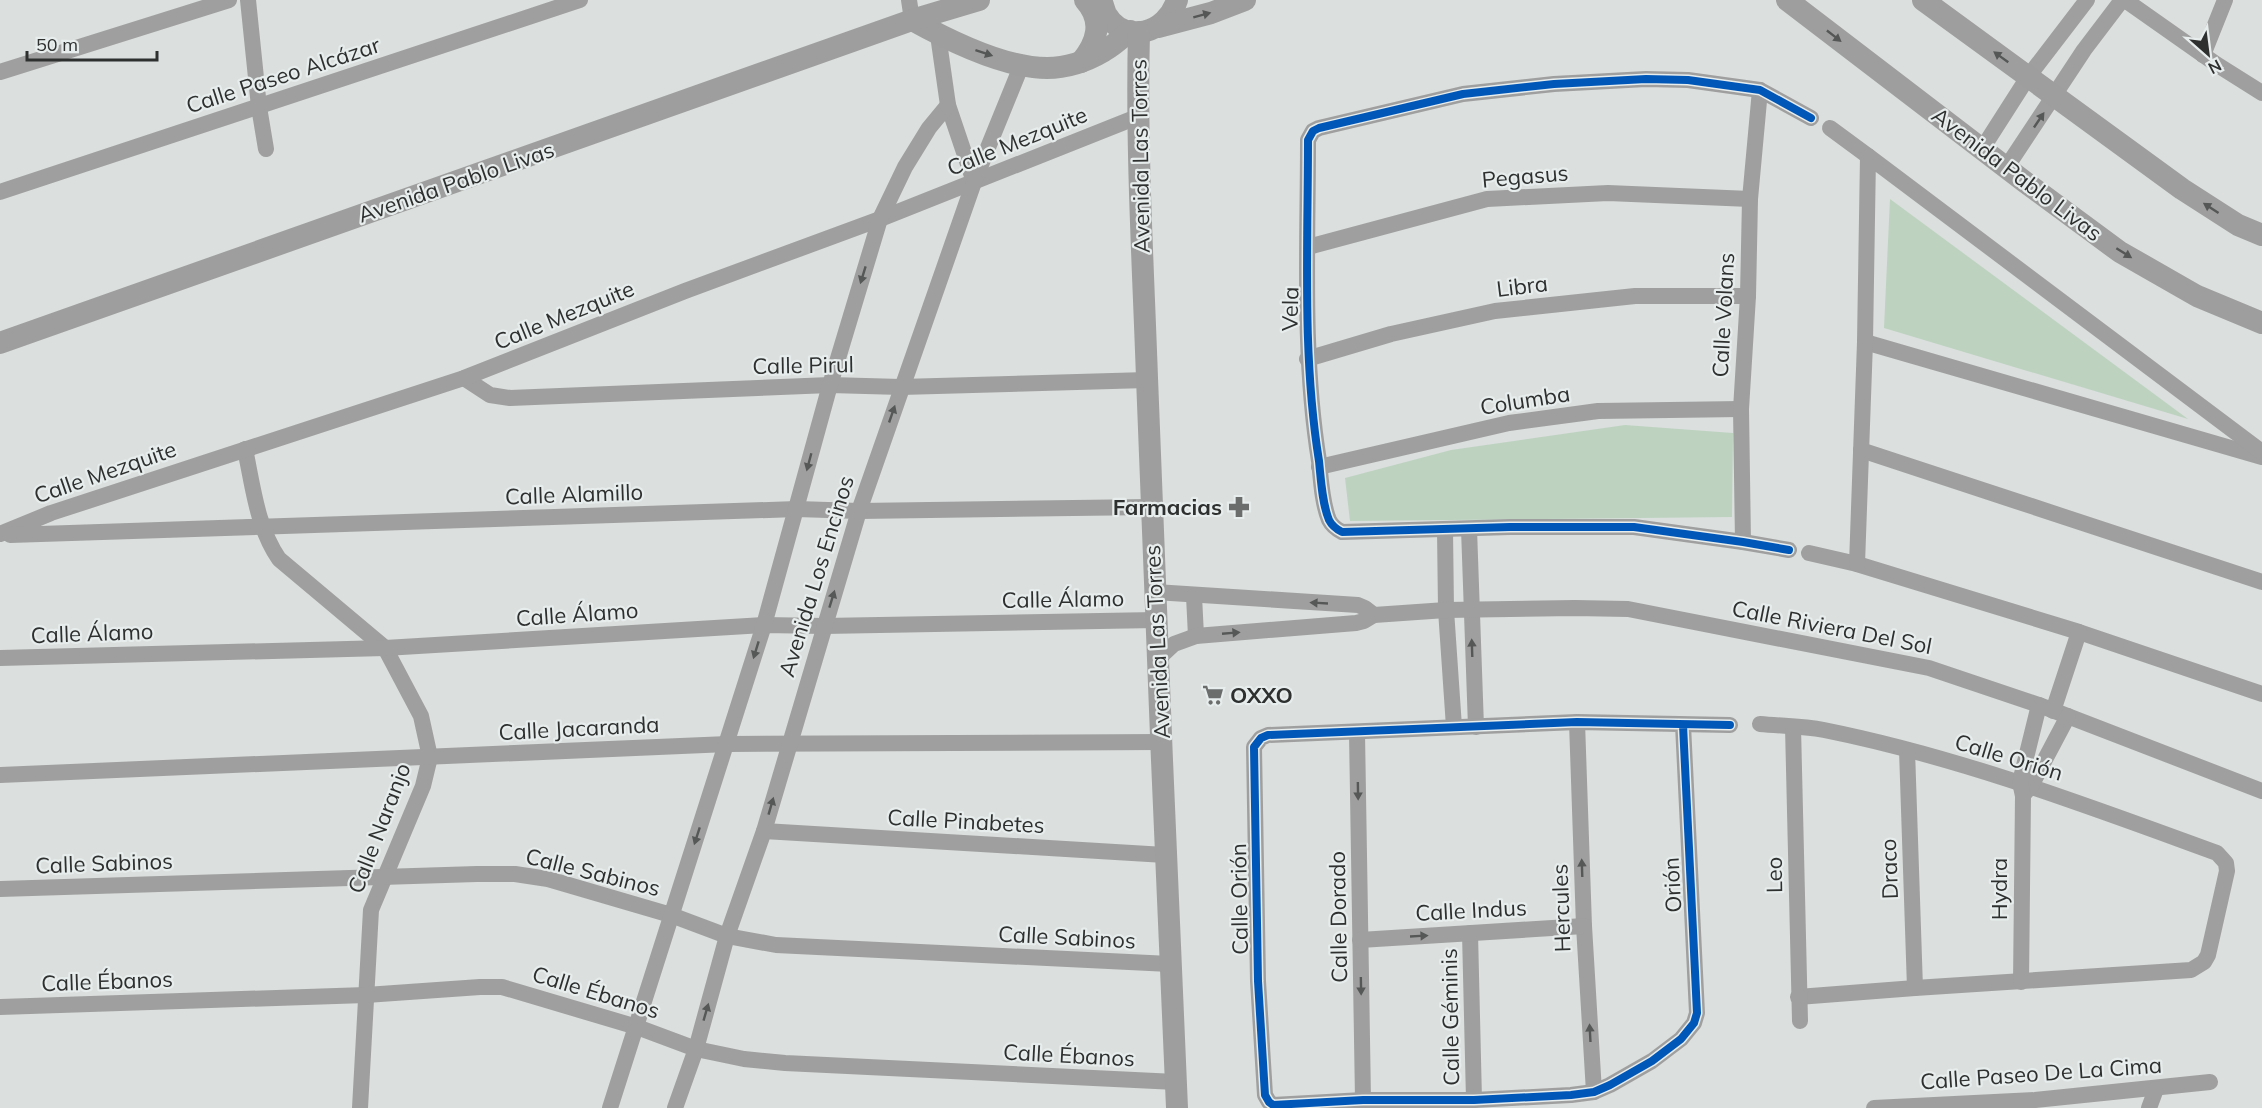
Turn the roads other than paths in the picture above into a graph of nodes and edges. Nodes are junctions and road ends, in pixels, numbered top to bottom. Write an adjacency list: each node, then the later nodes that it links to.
1 (229, 0): 22 (street)
2 (248, 0): 28 (street)
3 (580, 0): 28 (street, Calle Paseo Alcázar)
4 (979, 0): 14 (street, Avenida Pablo Livas)
5 (1085, 0): 20 (street)
6 (1101, 0): 15 (street)
7 (1177, 0): 15 (street)
8 (1244, 0): 15 (street, one-way to 8)
9 (1787, 0): 33 (street, Avenida Pablo Livas, one-way to 33)
10 (1923, 0): 23 (street, one-way to 10)
11 (2087, 0): 17 (street)
12 (2123, 0): 18 (street); 19 (street)
13 (2225, 0): 19 (street)
14 (911, 10): 16 (street); 45 (street, Avenida Pablo Livas)
15 (1142, 30): 20 (street); 29 (street, Avenida Las Torres)
16 (938, 34): 21 (street, one-way to 21); 27 (street)
17 (2062, 34): 18 (street); 23 (street)
18 (2084, 50): 26 (street)
19 (2203, 55): 25 (street)
20 (1081, 62): 21 (street)
21 (1022, 64): 36 (street, Avenida Los Encinos)
22 (0, 72)
23 (2028, 77): 26 (street); 33 (street)
24 (1761, 90): 30 (street); 38 (street, Calle Volans); 41 (street, Vela)
25 (2262, 93)
26 (2055, 96): 35 (street, one-way to 26); 40 (street, one-way to 26)
27 (948, 105): 36 (street); 39 (street, Avenida Los Encinos)
28 (259, 107): 32 (street); 37 (street, Calle Paseo Alcázar)
29 (1137, 117): 36 (street, Calle Mezquite); 48 (street, Avenida Las Torres)
30 (1811, 118)
31 (1830, 128): 34 (street)
32 (267, 149)
33 (1982, 149): 35 (street, Avenida Pablo Livas)
34 (1868, 156): 44 (street); 54 (street)
35 (2006, 168): 43 (street, Avenida Pablo Livas, one-way to 43)
36 (974, 182): 39 (street, Calle Mezquite); 50 (street, Avenida Los Encinos)
37 (0, 192)
38 (1750, 199): 41 (street, Pegasus); 42 (street, Calle Volans)
39 (880, 219): 47 (street, Calle Mezquite); 49 (street, Avenida Los Encinos, one-way to 49)
40 (2262, 235)
41 (1308, 247): 46 (street, Vela)
42 (1748, 296): 46 (street, Libra); 51 (street, Calle Volans)
43 (2262, 323)
44 (1865, 342): 53 (street); 55 (street)
45 (0, 343)
46 (1307, 359): 56 (street, Vela)
47 (464, 378): 49 (street, Calle Pirul); 52 (street, Calle Mezquite)
48 (1147, 380): 50 (street, Calle Pirul); 57 (street, Avenida Las Torres)
49 (830, 385): 50 (street, Calle Pirul); 58 (street, Avenida Los Encinos, one-way to 58)
50 (901, 387): 59 (street, Avenida Los Encinos, one-way to 50)
51 (1742, 409): 56 (street, Columba); 64 (street, Calle Volans)
52 (245, 449): 60 (street, Calle Naranjo); 63 (street, Calle Mezquite)
53 (1861, 450): 67 (street); 68 (street)
54 (2262, 452)
55 (2262, 457)
56 (1320, 467): 62 (street, Vela)
57 (1150, 507): 59 (street, Calle Alamillo); 69 (street, Avenida Las Torres)
58 (797, 509): 59 (street, Calle Alamillo); 60 (street, Calle Alamillo); 76 (street, Avenida Los Encinos)
59 (859, 510): 77 (street, Avenida Los Encinos, one-way to 59)
60 (262, 528): 63 (street, Calle Alamillo); 81 (street, Calle Naranjo)
61 (1469, 529): 62 (street, Vela); 64 (street, Vela); 73 (street)
62 (1445, 530): 72 (street)
63 (0, 534)
64 (1743, 542): 65 (street, Vela)
65 (1789, 550)
66 (1809, 553): 67 (street)
67 (1857, 564): 79 (street)
68 (2262, 582)
69 (1155, 592): 70 (street, Calle Riviera Del Sol); 75 (street, Avenida Las Torres)
70 (1194, 596): 71 (street, Calle Riviera Del Sol); 80 (street)
71 (1270, 600): 74 (street, Calle Riviera Del Sol, one-way to 71); 78 (street)
72 (1446, 610): 73 (street, Calle Riviera Del Sol); 74 (street, Calle Riviera Del Sol); 85 (street)
73 (1471, 611): 84 (street, one-way to 73); 87 (street, Calle Riviera Del Sol)
74 (1374, 615): 78 (street, Calle Riviera Del Sol)
75 (1156, 620): 77 (street, Calle Álamo); 83 (street, Avenida Las Torres)
76 (764, 625): 77 (street, Calle Álamo); 81 (street, Calle Álamo); 98 (street, Avenida Los Encinos, one-way to 98)
77 (824, 626): 97 (street, Avenida Los Encinos)
78 (1271, 630): 80 (street, Calle Riviera Del Sol, one-way to 78)
79 (2079, 632): 86 (street); 87 (street)
80 (1196, 636): 83 (street, Calle Riviera Del Sol)
81 (385, 648): 82 (street, Calle Álamo); 100 (street, Calle Naranjo)
82 (0, 658)
83 (1159, 658): 96 (street, Avenida Las Torres)
84 (1473, 672): 85 (street); 93 (street)
85 (1450, 674): 92 (street)
86 (2262, 694)
87 (2053, 710): 102 (street, Hydra); 102 (street, Hydra); 103 (street, Calle Riviera Del Sol)
88 (1577, 722): 89 (street, Calle Orión); 93 (street, Calle Orión); 109 (street, Hercules, one-way to 88)
89 (1683, 724): 91 (street, Calle Orión); 121 (street, Orión)
90 (1760, 724): 94 (street, Calle Orión)
91 (1730, 725)
92 (1454, 727): 93 (street, Calle Orión); 95 (street, Calle Orión)
93 (1476, 727)
94 (1793, 727): 99 (street, Calle Orión); 117 (street, Leo)
95 (1357, 733): 112 (street, Calle Dorado, one-way to 112); 127 (street, Calle Orión)
96 (1161, 742): 97 (street, Calle Jacaranda); 105 (street, Avenida Las Torres)
97 (788, 743): 98 (street, Calle Jacaranda); 104 (street, Avenida Los Encinos, one-way to 97)
98 (728, 744): 100 (street, Calle Jacaranda); 108 (street, Avenida Los Encinos, one-way to 108)
99 (1907, 750): 102 (street, Calle Orión); 115 (street, Draco)
100 (430, 757): 101 (street, Calle Jacaranda); 106 (street, Calle Naranjo)
101 (0, 775)
102 (2024, 788): 114 (street, Hydra); 114 (street, Calle Orión)
103 (2262, 791)
104 (764, 831): 105 (street, Calle Pinabetes); 111 (street, Avenida Los Encinos)
105 (1165, 855): 113 (street, Avenida Las Torres)
106 (384, 876): 107 (street, Calle Sabinos); 108 (street, Calle Sabinos); 116 (street, Calle Naranjo)
107 (0, 888)
108 (671, 915): 111 (street, Calle Sabinos); 120 (street, Avenida Los Encinos)
109 (1584, 926): 110 (street, Calle Indus); 126 (street, Hercules, one-way to 109)
110 (1470, 933): 112 (street, Calle Indus, one-way to 110); 128 (street, Calle Géminis)
111 (727, 936): 113 (street, Calle Sabinos); 122 (street, Avenida Los Encinos, one-way to 111)
112 (1360, 940): 127 (street, Calle Dorado, one-way to 127)
113 (1170, 964): 123 (street, Avenida Las Torres)
114 (2021, 982): 115 (street)
115 (1915, 988): 117 (street)
116 (366, 995): 118 (street, Calle Ébanos); 120 (street, Calle Ébanos); 131 (street, Calle Naranjo)
117 (1798, 998): 119 (street, Leo)
118 (0, 1007)
119 (1800, 1021)
120 (636, 1027): 122 (street, Calle Ébanos); 132 (street, Avenida Los Encinos)
121 (1682, 1040): 126 (street, Calle Orión)
122 (696, 1049): 123 (street, Calle Ébanos); 133 (street, Avenida Los Encinos)
123 (1176, 1082): 134 (street, Avenida Las Torres)
124 (2210, 1082): 125 (street, Calle Paseo De La Cima)
125 (2156, 1089): 129 (street, Calle Paseo De La Cima); 136 (street)
126 (1594, 1092): 128 (street, Calle Orión)
127 (1364, 1100): 128 (street, Calle Orión)
128 (1474, 1100)
129 (2034, 1104): 130 (street, Calle Paseo De La Cima)
130 (1913, 1107): 135 (street, Calle Paseo De La Cima)
131 (360, 1108)
132 (610, 1108)
133 (675, 1108)
134 (1177, 1108)
135 (1874, 1108)
136 (2149, 1108)

